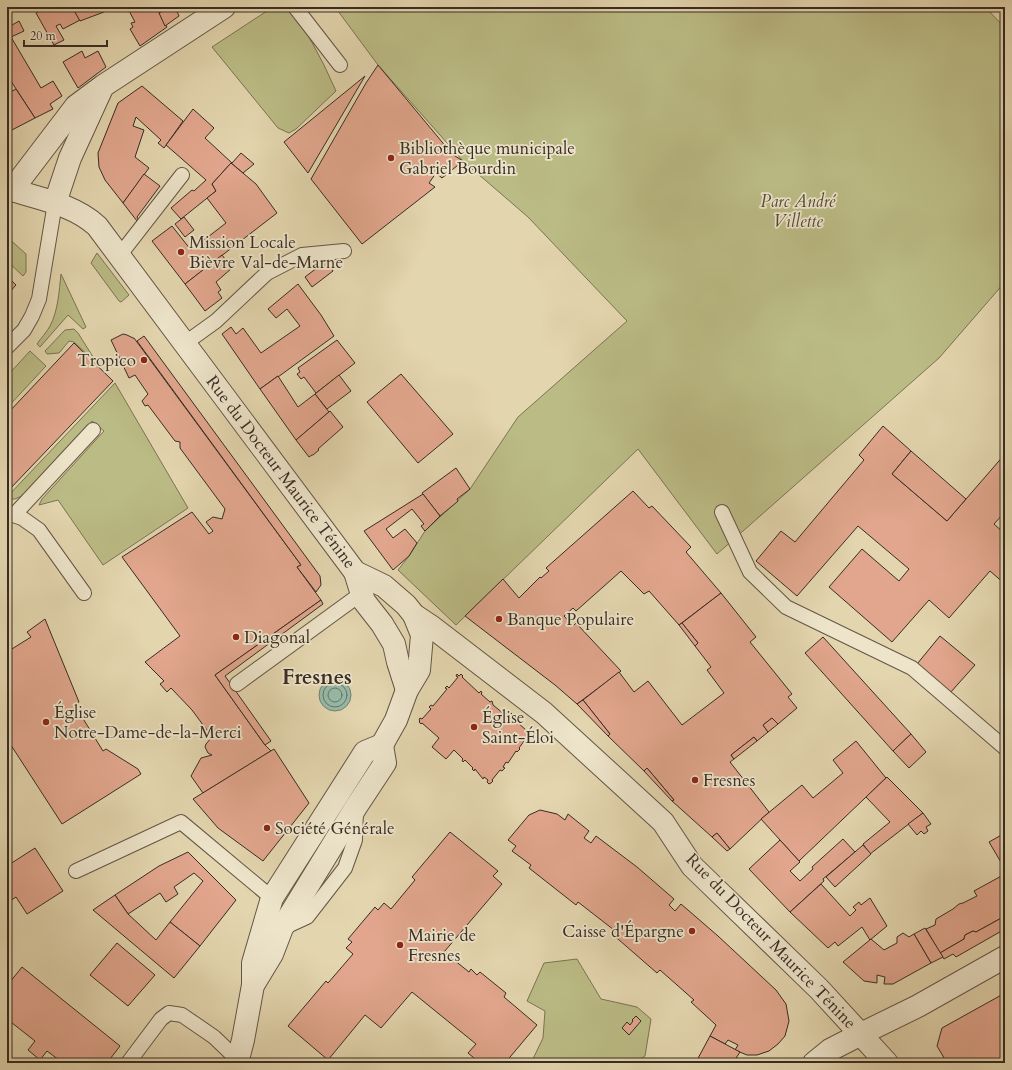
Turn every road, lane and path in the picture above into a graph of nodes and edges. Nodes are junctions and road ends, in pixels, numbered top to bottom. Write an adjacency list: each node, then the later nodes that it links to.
1 (224, 7): 4 (street)
2 (295, 7): 3 (lane)
3 (340, 65)
4 (103, 86): 6 (street); 7 (street)
5 (182, 175): 9 (lane)
6 (10, 190): 7 (street, Rue du Docteur Maurice Ténine)
7 (55, 203): 9 (street, Rue du Docteur Maurice Ténine); 11 (lane)
8 (344, 251): 10 (lane)
9 (119, 256): 10 (street, Rue du Docteur Maurice Ténine)
10 (184, 344): 15 (street, Rue du Docteur Maurice Ténine)
11 (7, 348)
12 (93, 430): 14 (lane)
13 (722, 512): 25 (lane)
14 (11, 514): 16 (lane)
15 (355, 572): 17 (street); 18 (street, Rue du Docteur Maurice Ténine)
16 (84, 593)
17 (362, 593): 21 (street); 22 (lane)
18 (414, 615): 19 (street, Rue du Docteur Maurice Ténine); 20 (street)
19 (456, 646): 20 (street); 30 (street, Rue du Docteur Maurice Ténine)
20 (422, 649): 21 (street); 23 (street)
21 (398, 662): 23 (street)
22 (237, 684)
23 (407, 690): 24 (street)
24 (382, 745): 27 (street); 29 (street)
25 (1005, 748)
26 (76, 871): 27 (lane)
27 (272, 898): 29 (street)
28 (1005, 957): 30 (street)
29 (253, 985): 31 (street)
30 (861, 1034): 33 (street); 34 (street, Rue du Docteur Maurice Ténine)
31 (237, 1062): 32 (lane)
32 (128, 1063)
33 (814, 1063)
34 (888, 1063)

